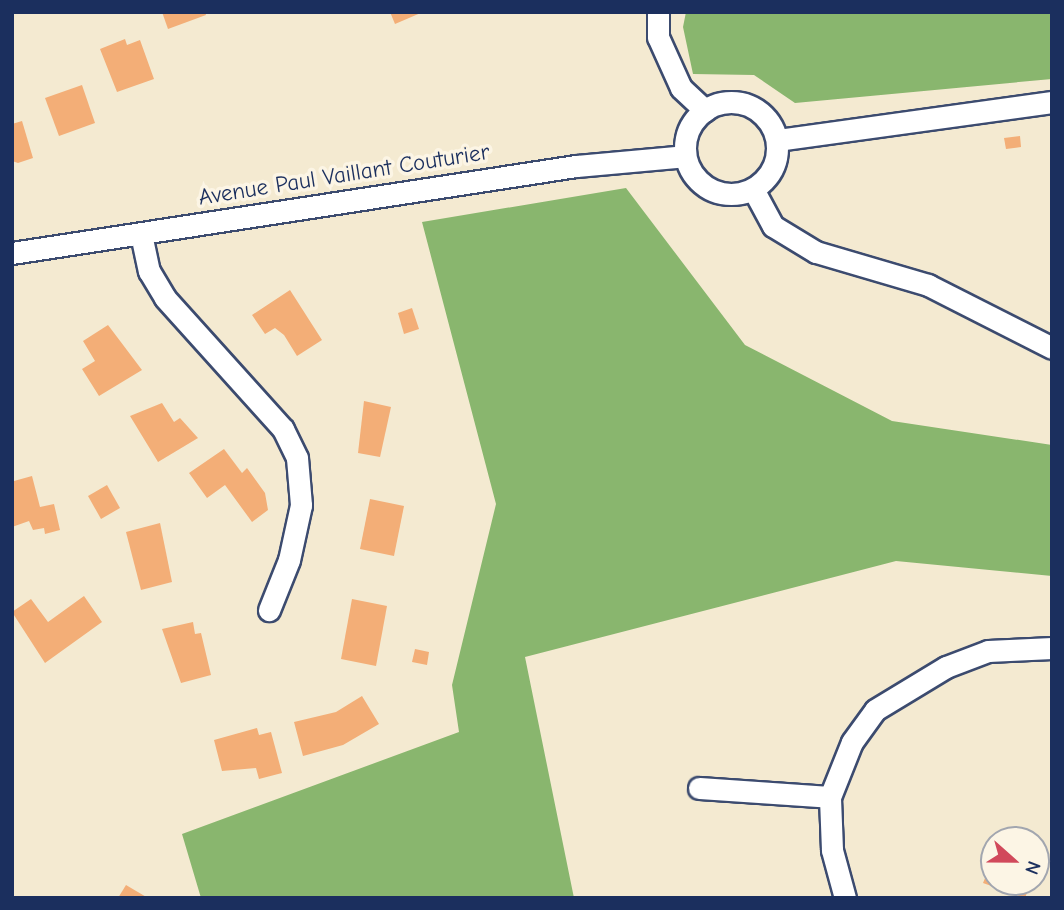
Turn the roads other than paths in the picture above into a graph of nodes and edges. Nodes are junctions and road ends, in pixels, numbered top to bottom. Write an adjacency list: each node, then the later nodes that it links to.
1 (658, 12): 3 (street)
2 (1052, 102): 4 (street)
3 (705, 110): 4 (street); 5 (street)
4 (778, 140): 6 (street)
5 (685, 156): 6 (street); 7 (street, Avenue Paul Vaillant Couturier)
6 (753, 189): 9 (street)
7 (141, 234): 8 (street, Avenue Paul Vaillant Couturier); 10 (street)
8 (12, 253)
9 (1052, 348)
10 (269, 610)
11 (1052, 648): 13 (street)
12 (699, 788): 13 (street)
13 (830, 797): 14 (street)
14 (845, 898)

